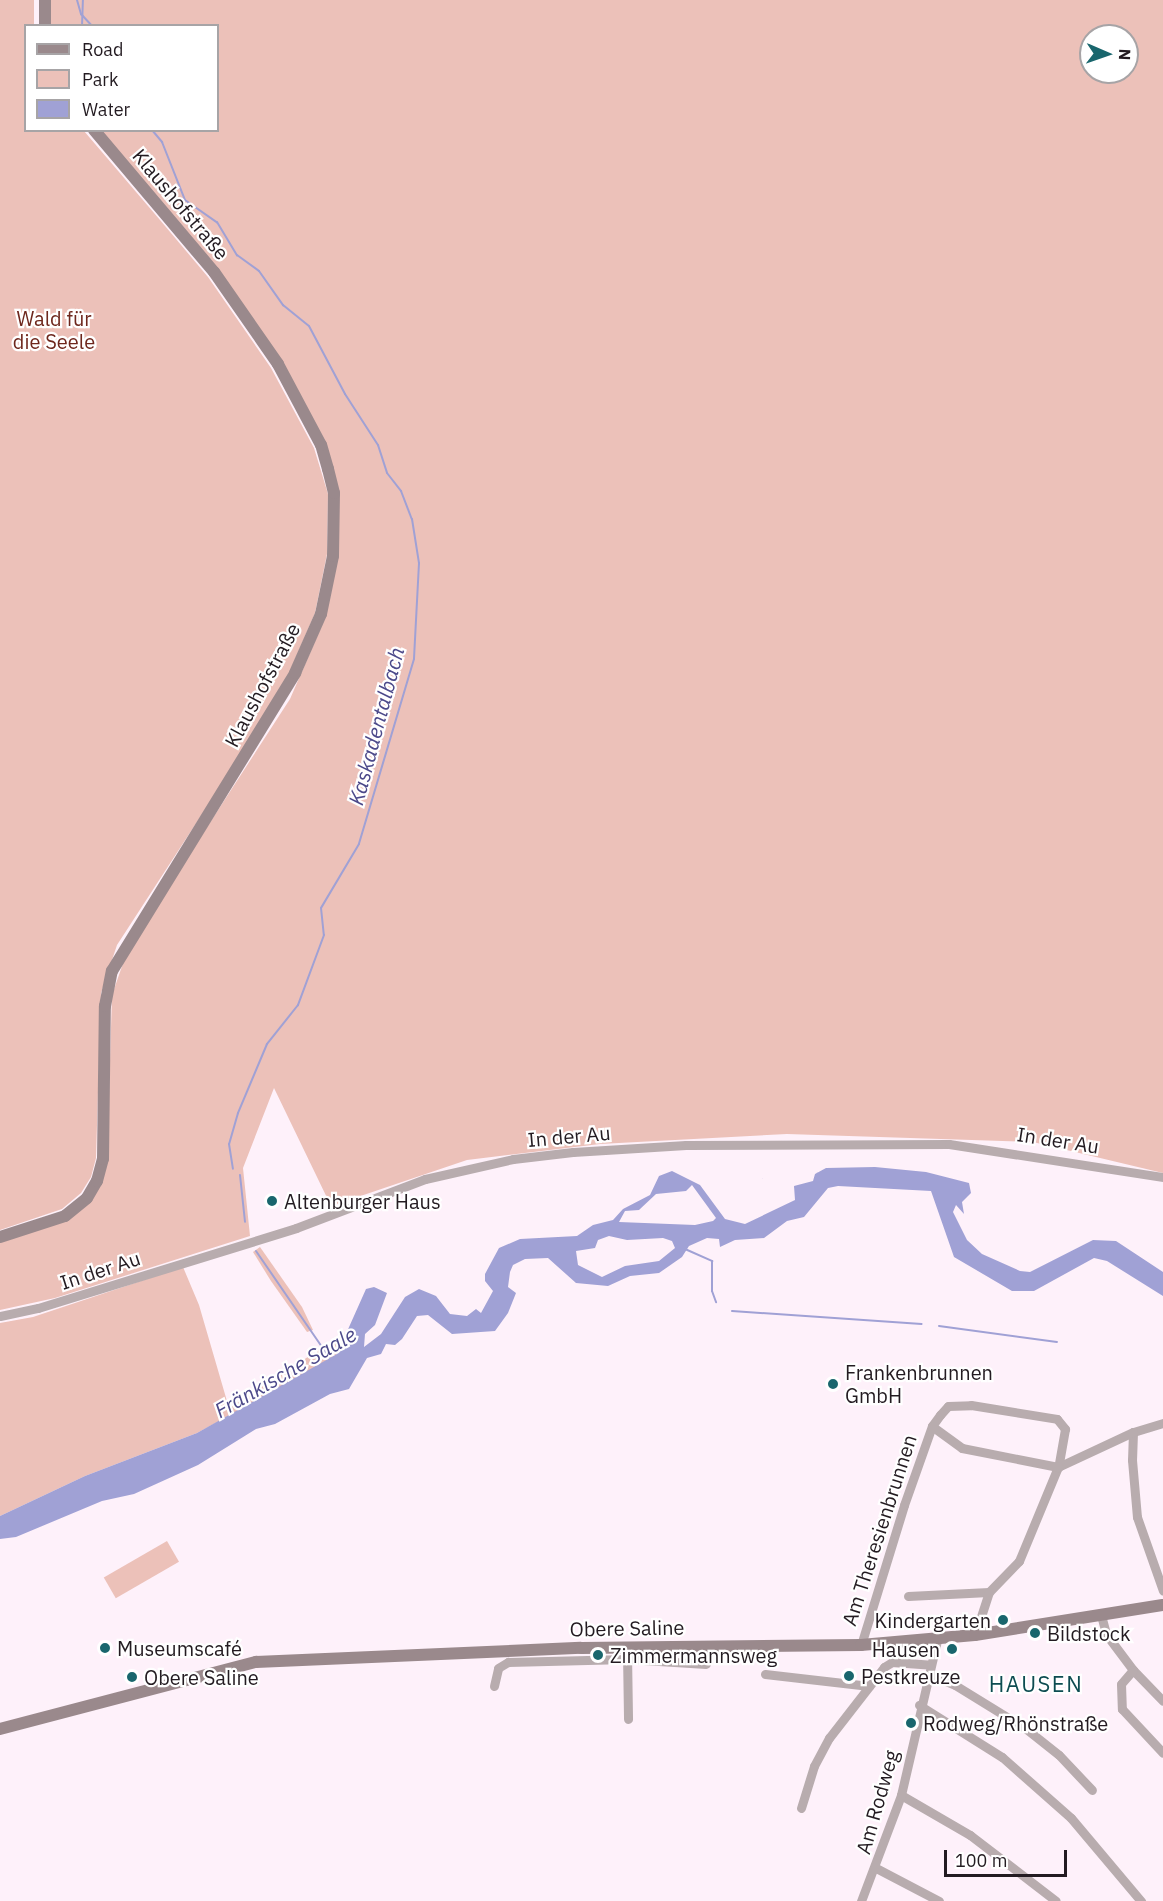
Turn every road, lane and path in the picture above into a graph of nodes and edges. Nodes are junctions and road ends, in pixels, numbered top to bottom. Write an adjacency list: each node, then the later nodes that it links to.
1 (45, 0): 2 (main road)
2 (45, 24)
3 (96, 132): 5 (main road, Klaushofstraße)
4 (1163, 1177): 6 (street, In der Au)
5 (0, 1237)
6 (0, 1316)
7 (1163, 1423): 9 (street)
8 (932, 1426): 10 (street, Am Theresienbrunnen); 10 (street, Am Theresienbrunnen); 18 (street, Am Theresienbrunnen)
9 (1133, 1432): 10 (street); 11 (street)
10 (1058, 1467): 12 (street)
11 (1163, 1591)
12 (989, 1592): 13 (street); 16 (street)
13 (908, 1596)
14 (1163, 1605): 15 (main road, Obere Saline)
15 (1101, 1615): 16 (main road, Obere Saline); 22 (street)
16 (975, 1635): 17 (main road, Obere Saline)
17 (936, 1640): 18 (main road, Obere Saline); 21 (street, Am Rodweg)
18 (861, 1645): 19 (main road, Obere Saline)
19 (627, 1653): 20 (street, Obere Saline); 24 (street, Obere Saline); 28 (street); 29 (main road, Obere Saline)
20 (706, 1664)
21 (930, 1670): 25 (street); 27 (street, Am Rodweg); 31 (street)
22 (1133, 1670): 26 (street); 30 (street)
23 (765, 1674): 25 (street)
24 (494, 1686)
25 (869, 1686): 33 (street)
26 (1163, 1701)
27 (919, 1705): 32 (street, Am Rodweg); 38 (street)
28 (628, 1719)
29 (0, 1729)
30 (1163, 1753)
31 (1092, 1790)
32 (901, 1795): 34 (street, Am Rodweg); 37 (street)
33 (801, 1808)
34 (876, 1868): 35 (street, Am Rodweg); 36 (street)
35 (861, 1901)
36 (939, 1901)
37 (1056, 1901)
38 (1141, 1901)

